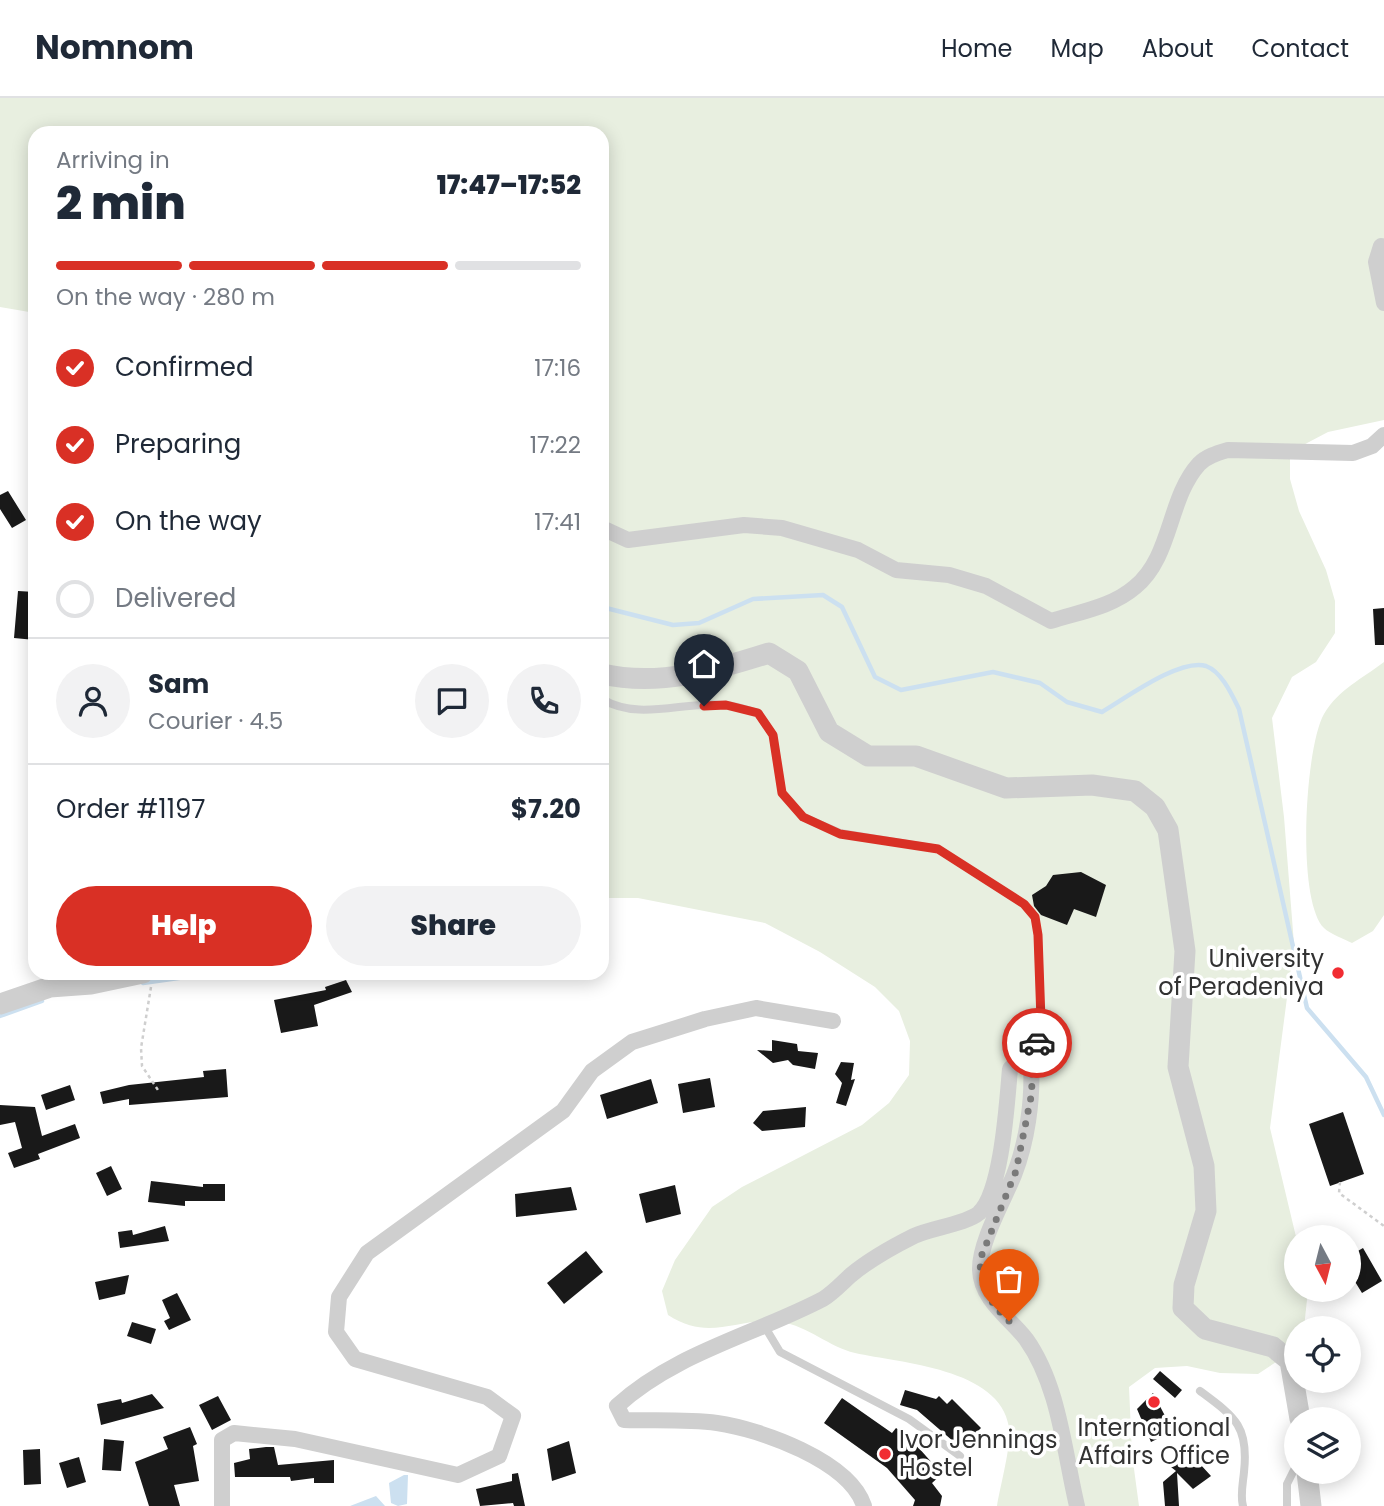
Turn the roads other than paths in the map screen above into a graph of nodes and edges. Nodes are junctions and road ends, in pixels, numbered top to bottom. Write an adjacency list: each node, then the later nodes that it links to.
1 (1381, 246): 2 (street)
2 (1384, 303)
3 (1384, 435): 4 (street)
4 (609, 531)
5 (609, 675): 13 (street)
6 (609, 703): 10 (lane)
7 (110, 980): 8 (street)
8 (0, 1004)
9 (833, 1021): 17 (street)
10 (1031, 1065): 11 (street); 19 (street)
11 (765, 1327): 14 (lane); 18 (street)
12 (1200, 1391): 20 (lane)
13 (1298, 1407)
14 (960, 1456)
15 (1287, 1484): 21 (lane)
16 (1308, 1484): 22 (street)
17 (222, 1506)
18 (864, 1506)
19 (1077, 1506)
20 (1243, 1506)
21 (1287, 1506)
22 (1311, 1506)

